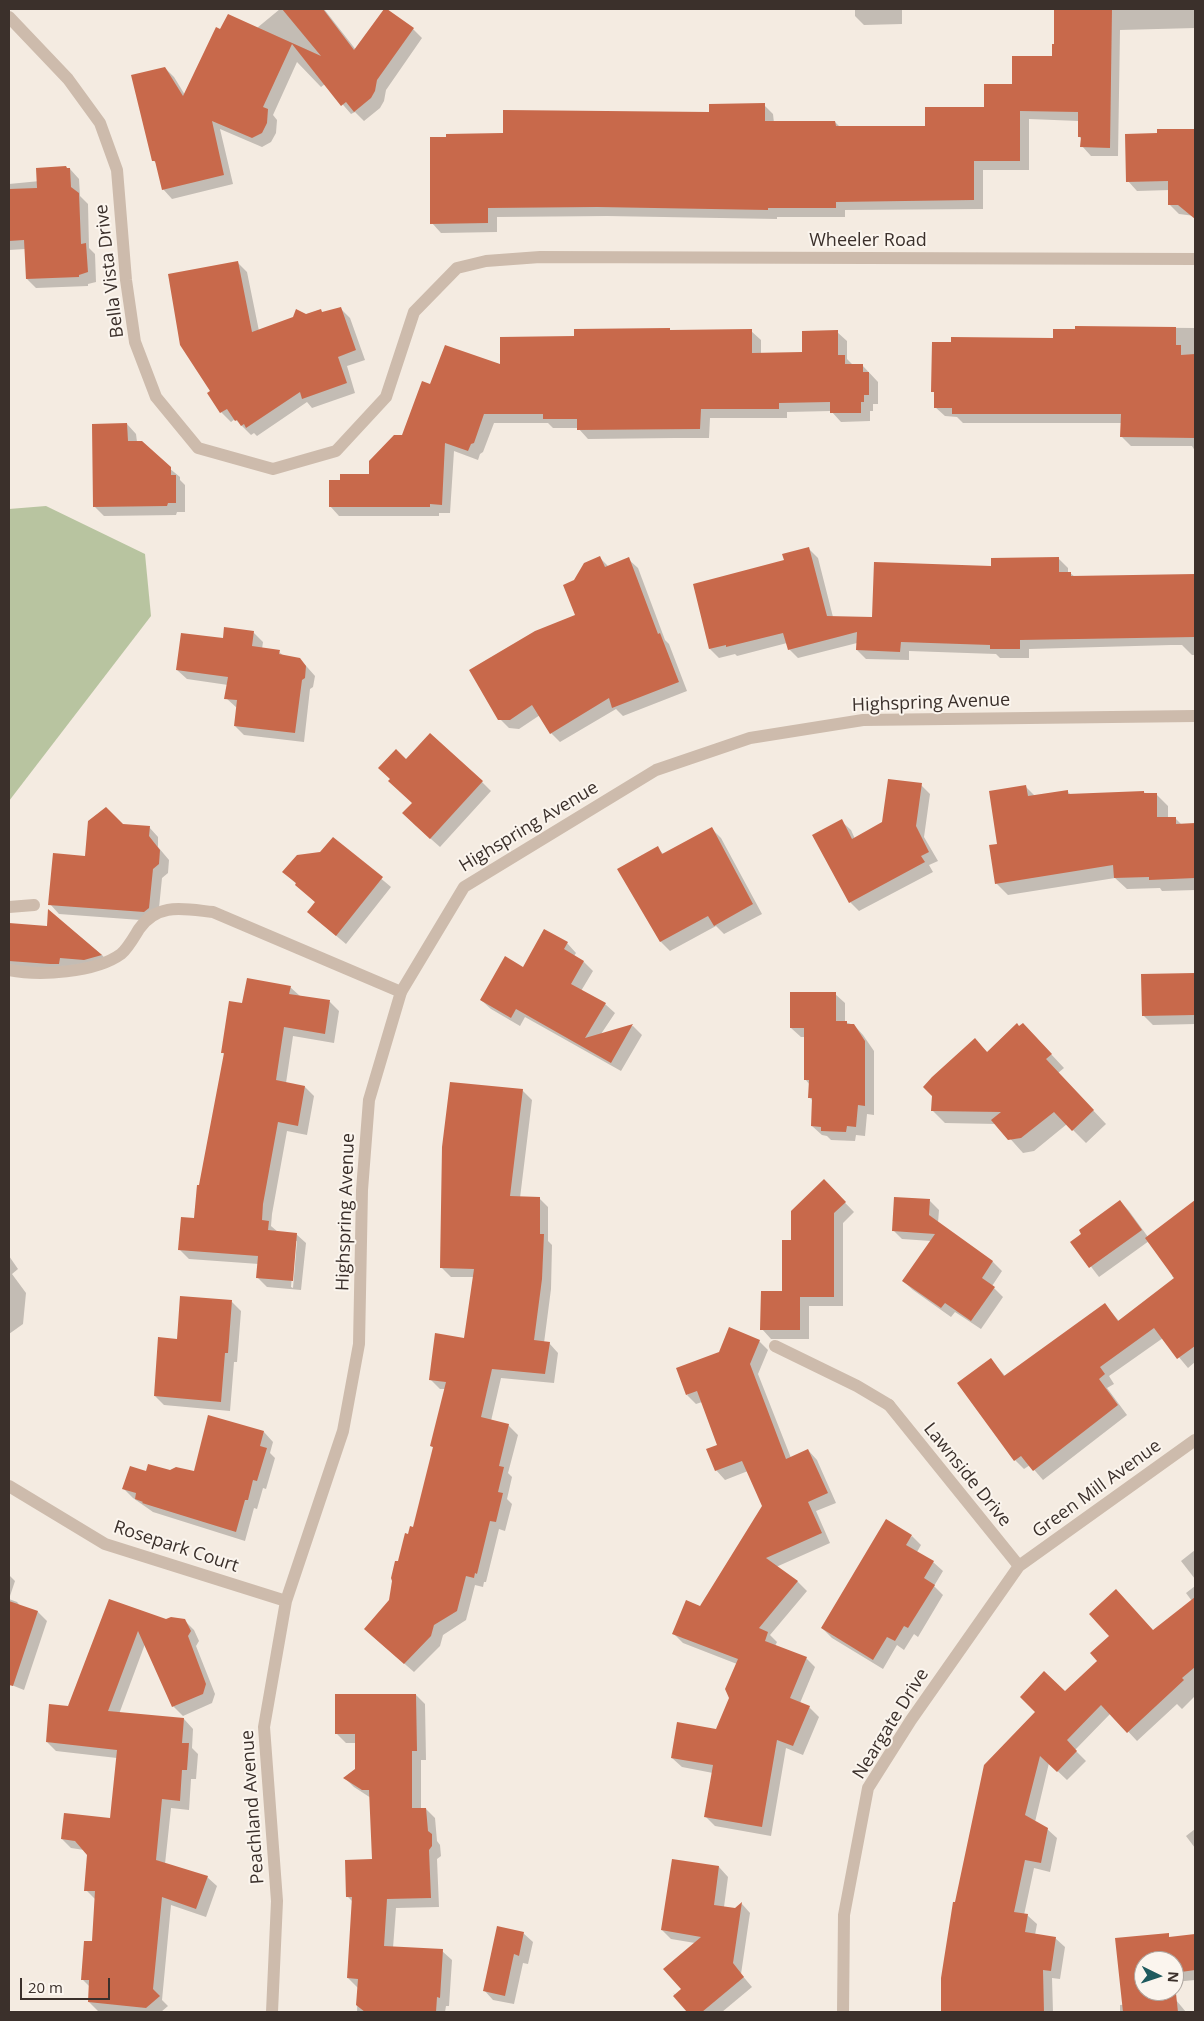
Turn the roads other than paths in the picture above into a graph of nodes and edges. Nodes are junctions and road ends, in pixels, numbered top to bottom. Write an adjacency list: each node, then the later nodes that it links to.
1 (9, 17): 2 (street, Bella Vista Drive)
2 (540, 257): 3 (street, Wheeler Road)
3 (1195, 259)
4 (1195, 716): 8 (street, Highspring Avenue)
5 (34, 905): 6 (street)
6 (9, 907)
7 (9, 970): 8 (street)
8 (401, 992): 13 (street, Highspring Avenue)
9 (775, 1346): 12 (street, Lawnside Drive)
10 (1195, 1440): 12 (street, Green Mill Avenue)
11 (9, 1486): 13 (street, Rosepark Court)
12 (1019, 1566): 15 (street, Neargate Drive)
13 (286, 1601): 14 (street, Peachland Avenue)
14 (272, 2012)
15 (843, 2012)

